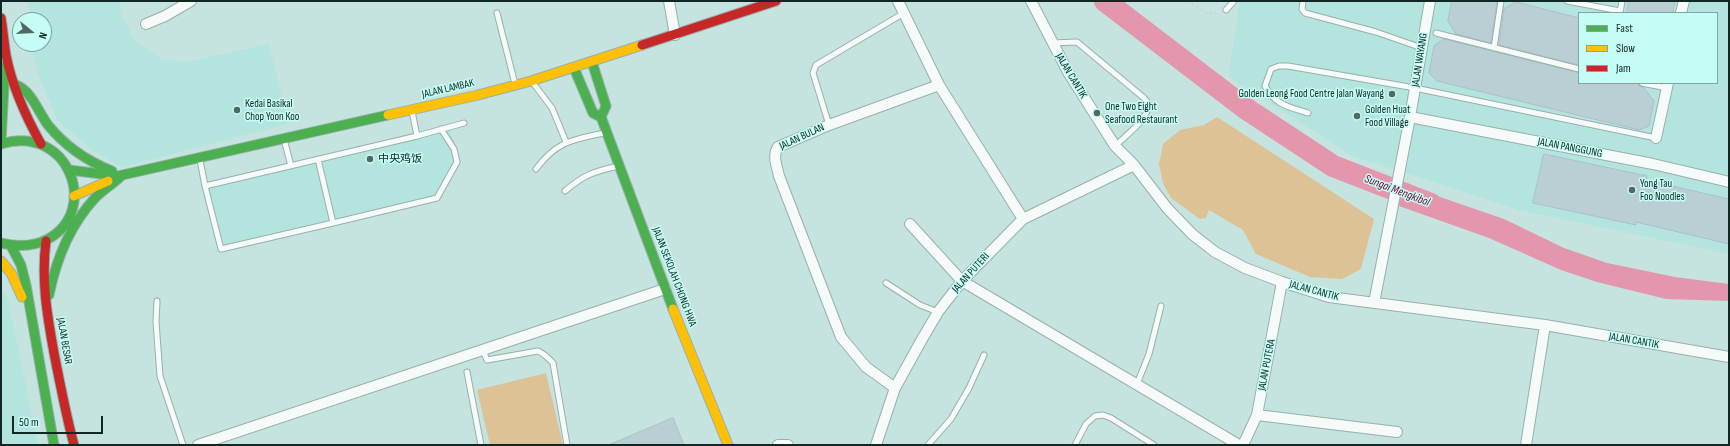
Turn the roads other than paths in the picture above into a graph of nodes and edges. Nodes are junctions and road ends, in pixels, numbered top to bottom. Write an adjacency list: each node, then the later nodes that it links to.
1 (191, 1): 19 (street)
2 (670, 1): 21 (street)
3 (776, 1): 21 (street, JALAN LAMBAK)
4 (898, 1): 17 (street)
5 (1031, 1): 22 (street, JALAN CANTIK)
6 (1234, 1): 13 (lane)
7 (1303, 1): 23 (lane)
8 (1428, 1): 23 (street, JALAN WAYANG)
9 (1501, 1): 24 (lane)
10 (1567, 1): 14 (lane)
11 (1622, 1): 14 (lane)
12 (1684, 1): 15 (street)
13 (1226, 10)
14 (1620, 12)
15 (1681, 12)
16 (497, 13): 30 (lane)
17 (904, 13): 33 (street); 42 (lane)
18 (1, 18): 25 (street)
19 (146, 24)
20 (1436, 33): 24 (lane)
21 (675, 35): 26 (street, JALAN LAMBAK)
22 (1052, 43): 51 (street, JALAN CANTIK); 51 (lane)
23 (1422, 48): 35 (street, JALAN WAYANG)
24 (1494, 48): 28 (lane)
25 (6, 55): 32 (street); 36 (street)
26 (592, 62): 27 (street, JALAN LAMBAK); 39 (street, JALAN SEKOLAH CHONG HWA)
27 (574, 68): 29 (street, JALAN LAMBAK); 39 (street, JALAN SEKOLAH CHONG HWA)
28 (1578, 69)
29 (531, 81): 30 (street, JALAN LAMBAK); 48 (lane)
30 (516, 84): 37 (street, JALAN LAMBAK)
31 (1650, 84): 34 (lane)
32 (16, 85): 50 (street); 59 (street)
33 (939, 85): 42 (street, JALAN BULAN); 64 (street)
34 (1667, 86): 47 (street)
35 (1415, 88): 38 (lane); 40 (street, JALAN WAYANG); 47 (lane)
36 (3, 89): 49 (street)
37 (412, 110): 45 (lane); 46 (street, JALAN LAMBAK)
38 (1308, 113)
39 (601, 117): 44 (street, JALAN SEKOLAH CHONG HWA)
40 (1410, 117): 60 (street, JALAN PANGGUNG); 76 (street, JALAN WAYANG)
41 (464, 123): 43 (lane)
42 (829, 125): 87 (street, JALAN BULAN)
43 (441, 129): 45 (lane); 65 (lane)
44 (607, 133): 48 (lane); 56 (street, JALAN SEKOLAH CHONG HWA)
45 (417, 136): 53 (lane)
46 (284, 138): 52 (street, JALAN LAMBAK); 55 (lane)
47 (1656, 138)
48 (566, 142): 57 (lane)
49 (1, 143): 50 (street)
50 (41, 144): 58 (street)
51 (1115, 146): 54 (street, JALAN CANTIK)
52 (200, 158): 59 (street, JALAN LAMBAK); 61 (lane)
53 (318, 159): 55 (lane); 65 (lane)
54 (1134, 165): 64 (street, JALAN PUTERI); 72 (street, JALAN CANTIK)
55 (291, 166): 61 (lane)
56 (619, 166): 62 (lane); 74 (street, JALAN SEKOLAH CHONG HWA)
57 (536, 169)
58 (69, 170): 59 (street); 63 (street)
59 (121, 176): 63 (street); 78 (street)
60 (1729, 182)
61 (205, 186): 65 (lane)
62 (566, 191)
63 (74, 196): 67 (street)
64 (1023, 219): 71 (street, JALAN PUTERI)
65 (333, 223)
66 (910, 224): 71 (street)
67 (46, 241): 69 (street); 78 (street, JALAN BESAR)
68 (1, 243): 69 (street)
69 (11, 246): 80 (street)
70 (1, 261): 80 (street)
71 (962, 281): 79 (street, JALAN PUTERI); 86 (street)
72 (1282, 282): 76 (street, JALAN CANTIK); 88 (street, JALAN PUTERA)
73 (886, 283): 79 (lane)
74 (665, 289): 82 (street); 96 (street, JALAN SEKOLAH CHONG HWA)
75 (157, 301): 92 (lane)
76 (1374, 303): 81 (street, JALAN CANTIK)
77 (1161, 306): 86 (lane)
78 (47, 310): 91 (street, JALAN BESAR)
79 (938, 312): 87 (street, JALAN PUTERI)
80 (30, 314): 90 (street)
81 (1545, 325): 84 (street, JALAN CANTIK); 105 (street)
82 (483, 350): 93 (street); 95 (lane)
83 (984, 354): 100 (lane)
84 (1729, 357)
85 (467, 372): 94 (lane)
86 (1136, 384): 103 (street)
87 (895, 388): 99 (street, JALAN PUTERI)
88 (1257, 415): 89 (street); 104 (street, JALAN PUTERA)
89 (1397, 432)
90 (54, 445)
91 (74, 445)
92 (183, 445)
93 (198, 445)
94 (481, 445)
95 (567, 445)
96 (728, 445)
97 (778, 445): 98 (street)
98 (788, 445)
99 (876, 445)
100 (928, 445)
101 (1075, 445): 102 (lane)
102 (1154, 445)
103 (1239, 445)
104 (1242, 445)
105 (1526, 445)

